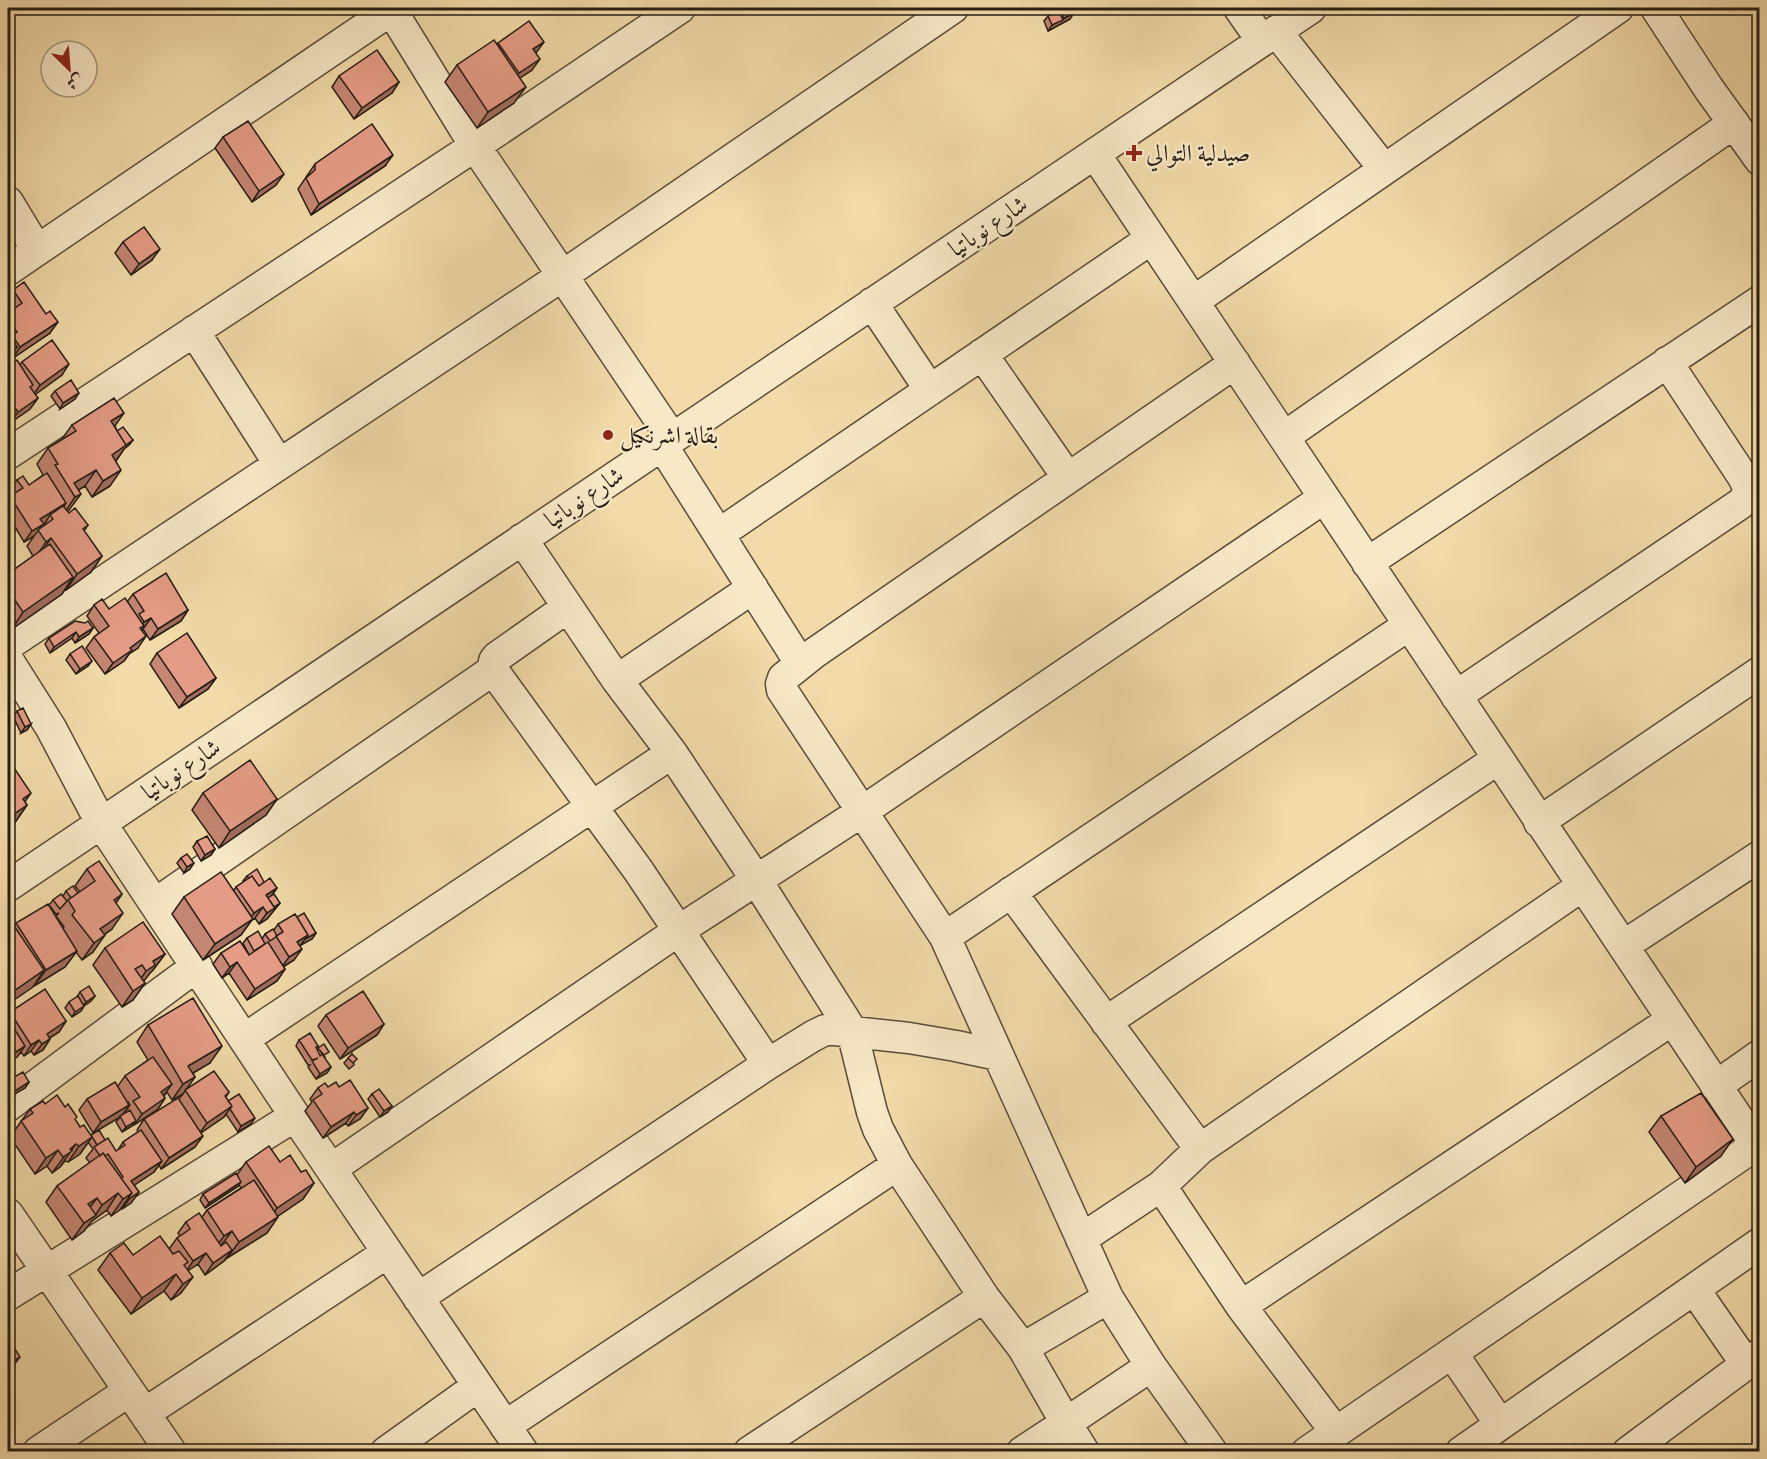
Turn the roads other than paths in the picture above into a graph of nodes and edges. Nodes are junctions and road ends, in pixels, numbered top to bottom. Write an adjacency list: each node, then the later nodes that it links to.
1 (392, 8): 10 (street); 16 (street)
2 (680, 8): 10 (street)
3 (953, 8): 18 (street)
4 (1239, 8): 8 (street)
5 (1311, 8): 8 (street, شارع نوباتيا)
6 (1618, 8): 13 (street)
7 (1656, 8): 9 (street)
8 (1269, 36): 11 (street, شارع نوباتيا); 13 (street)
9 (1734, 123): 12 (street); 27 (street)
10 (475, 146): 18 (street); 22 (street)
11 (1095, 153): 15 (street); 21 (street, شارع نوباتيا)
12 (1760, 160)
13 (1384, 170): 19 (street)
14 (8, 202): 16 (street)
15 (1151, 239): 19 (street); 23 (street)
16 (37, 250): 17 (street)
17 (8, 270)
18 (562, 276): 28 (street); 30 (street)
19 (1194, 301): 25 (street)
20 (1760, 301): 24 (street)
21 (872, 303): 26 (street); 28 (street, شارع نوباتيا)
22 (194, 331): 29 (street); 30 (street)
23 (982, 354): 26 (street); 31 (street)
24 (1667, 362): 35 (street); 45 (street)
25 (1235, 363): 27 (street); 31 (street)
26 (930, 390): 33 (street)
27 (1284, 437): 32 (street)
28 (667, 442): 33 (street); 34 (street, شارع نوباتيا)
29 (8, 454)
30 (279, 464): 39 (street)
31 (1068, 478): 41 (street)
32 (1324, 498): 35 (street); 49 (street)
33 (719, 534): 36 (street)
34 (522, 539): 37 (street); 51 (street, شارع نوباتيا)
35 (1367, 563): 38 (street)
36 (753, 588): 41 (street); 44 (street)
37 (567, 607): 42 (street); 44 (street)
38 (1409, 626): 45 (street); 56 (street)
39 (8, 645)
40 (8, 660): 51 (street)
41 (800, 663): 49 (street)
42 (493, 670): 48 (street); 57 (street)
43 (1760, 672): 50 (street)
44 (617, 680): 46 (street)
45 (1456, 696): 47 (street)
46 (672, 753): 48 (street); 53 (street)
47 (1498, 759): 50 (street); 63 (street)
48 (593, 808): 58 (street); 65 (street)
49 (863, 811): 53 (street); 59 (street)
50 (1539, 822): 55 (street)
51 (101, 823): 54 (street, شارع نوباتيا); 57 (street)
52 (1760, 856): 60 (street)
53 (757, 881): 58 (street); 64 (street)
54 (8, 886)
55 (1582, 886): 60 (street); 73 (street)
56 (1011, 892): 59 (street); 63 (street)
57 (156, 903): 61 (street)
58 (678, 931): 68 (street); 75 (street)
59 (945, 937): 66 (street)
60 (1623, 946): 62 (street)
61 (197, 966): 65 (street); 70 (street)
62 (1672, 1020): 69 (street); 87 (street)
63 (1106, 1023): 73 (street)
64 (852, 1030): 66 (street); 68 (street); 74 (street)
65 (244, 1039): 71 (street)
66 (998, 1055): 78 (street)
67 (1760, 1055): 69 (street)
68 (768, 1064): 85 (street)
69 (1716, 1086): 72 (street)
70 (8, 1106)
71 (295, 1116): 75 (street); 81 (street)
72 (1758, 1148): 89 (street)
73 (1200, 1149): 76 (street)
74 (897, 1165): 84 (street); 96 (street)
75 (331, 1169): 80 (street)
76 (1161, 1186): 78 (street); 87 (street)
77 (8, 1215): 81 (street)
78 (1081, 1239): 86 (street)
79 (1760, 1243): 82 (street)
80 (387, 1253): 85 (street); 93 (street)
81 (45, 1270): 83 (street); 93 (street)
82 (1694, 1289): 90 (street); 95 (street)
83 (8, 1295)
84 (984, 1297): 88 (street); 102 (street)
85 (418, 1298): 92 (street)
86 (1107, 1298): 88 (street); 91 (street)
87 (1241, 1306): 97 (street)
88 (1023, 1348): 94 (street)
89 (1452, 1353): 95 (street); 97 (street)
90 (1753, 1359): 108 (street)
91 (1151, 1366): 94 (street); 105 (street)
92 (478, 1386): 96 (street); 100 (street)
93 (137, 1402): 98 (street); 99 (street)
94 (1066, 1423): 103 (street); 104 (street)
95 (1500, 1424): 107 (street)
96 (505, 1426): 101 (street)
97 (1335, 1431): 106 (street)
98 (38, 1452)
99 (171, 1452)
100 (386, 1452)
101 (522, 1452)
102 (750, 1452)
103 (1022, 1452)
104 (1084, 1452)
105 (1212, 1452)
106 (1307, 1452)
107 (1461, 1452)
108 (1628, 1452)

